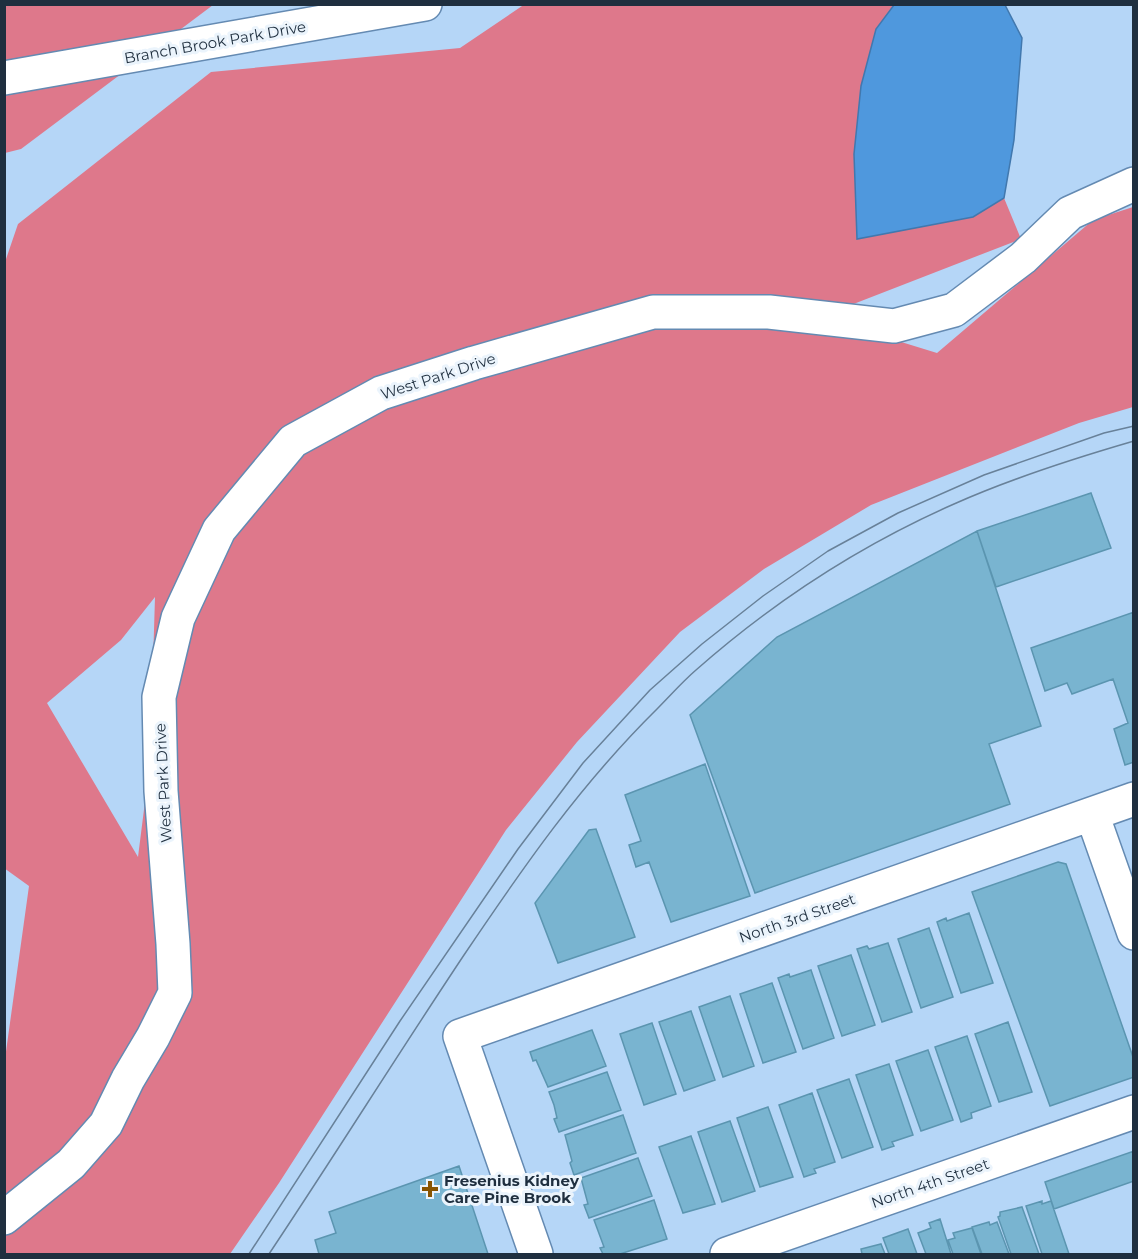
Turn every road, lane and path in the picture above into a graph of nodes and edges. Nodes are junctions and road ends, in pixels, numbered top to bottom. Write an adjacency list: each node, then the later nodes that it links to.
1 (425, 4): 2 (street, Branch Brook Park Drive)
2 (4, 78)
3 (1134, 183): 8 (street, West Park Drive)
4 (1134, 800): 5 (street, North 3rd Street)
5 (1092, 814): 6 (street); 9 (street, North 3rd Street)
6 (1134, 933)
7 (1134, 1112): 10 (street, North 4th Street)
8 (4, 1218)
9 (536, 1254)
10 (727, 1254)

